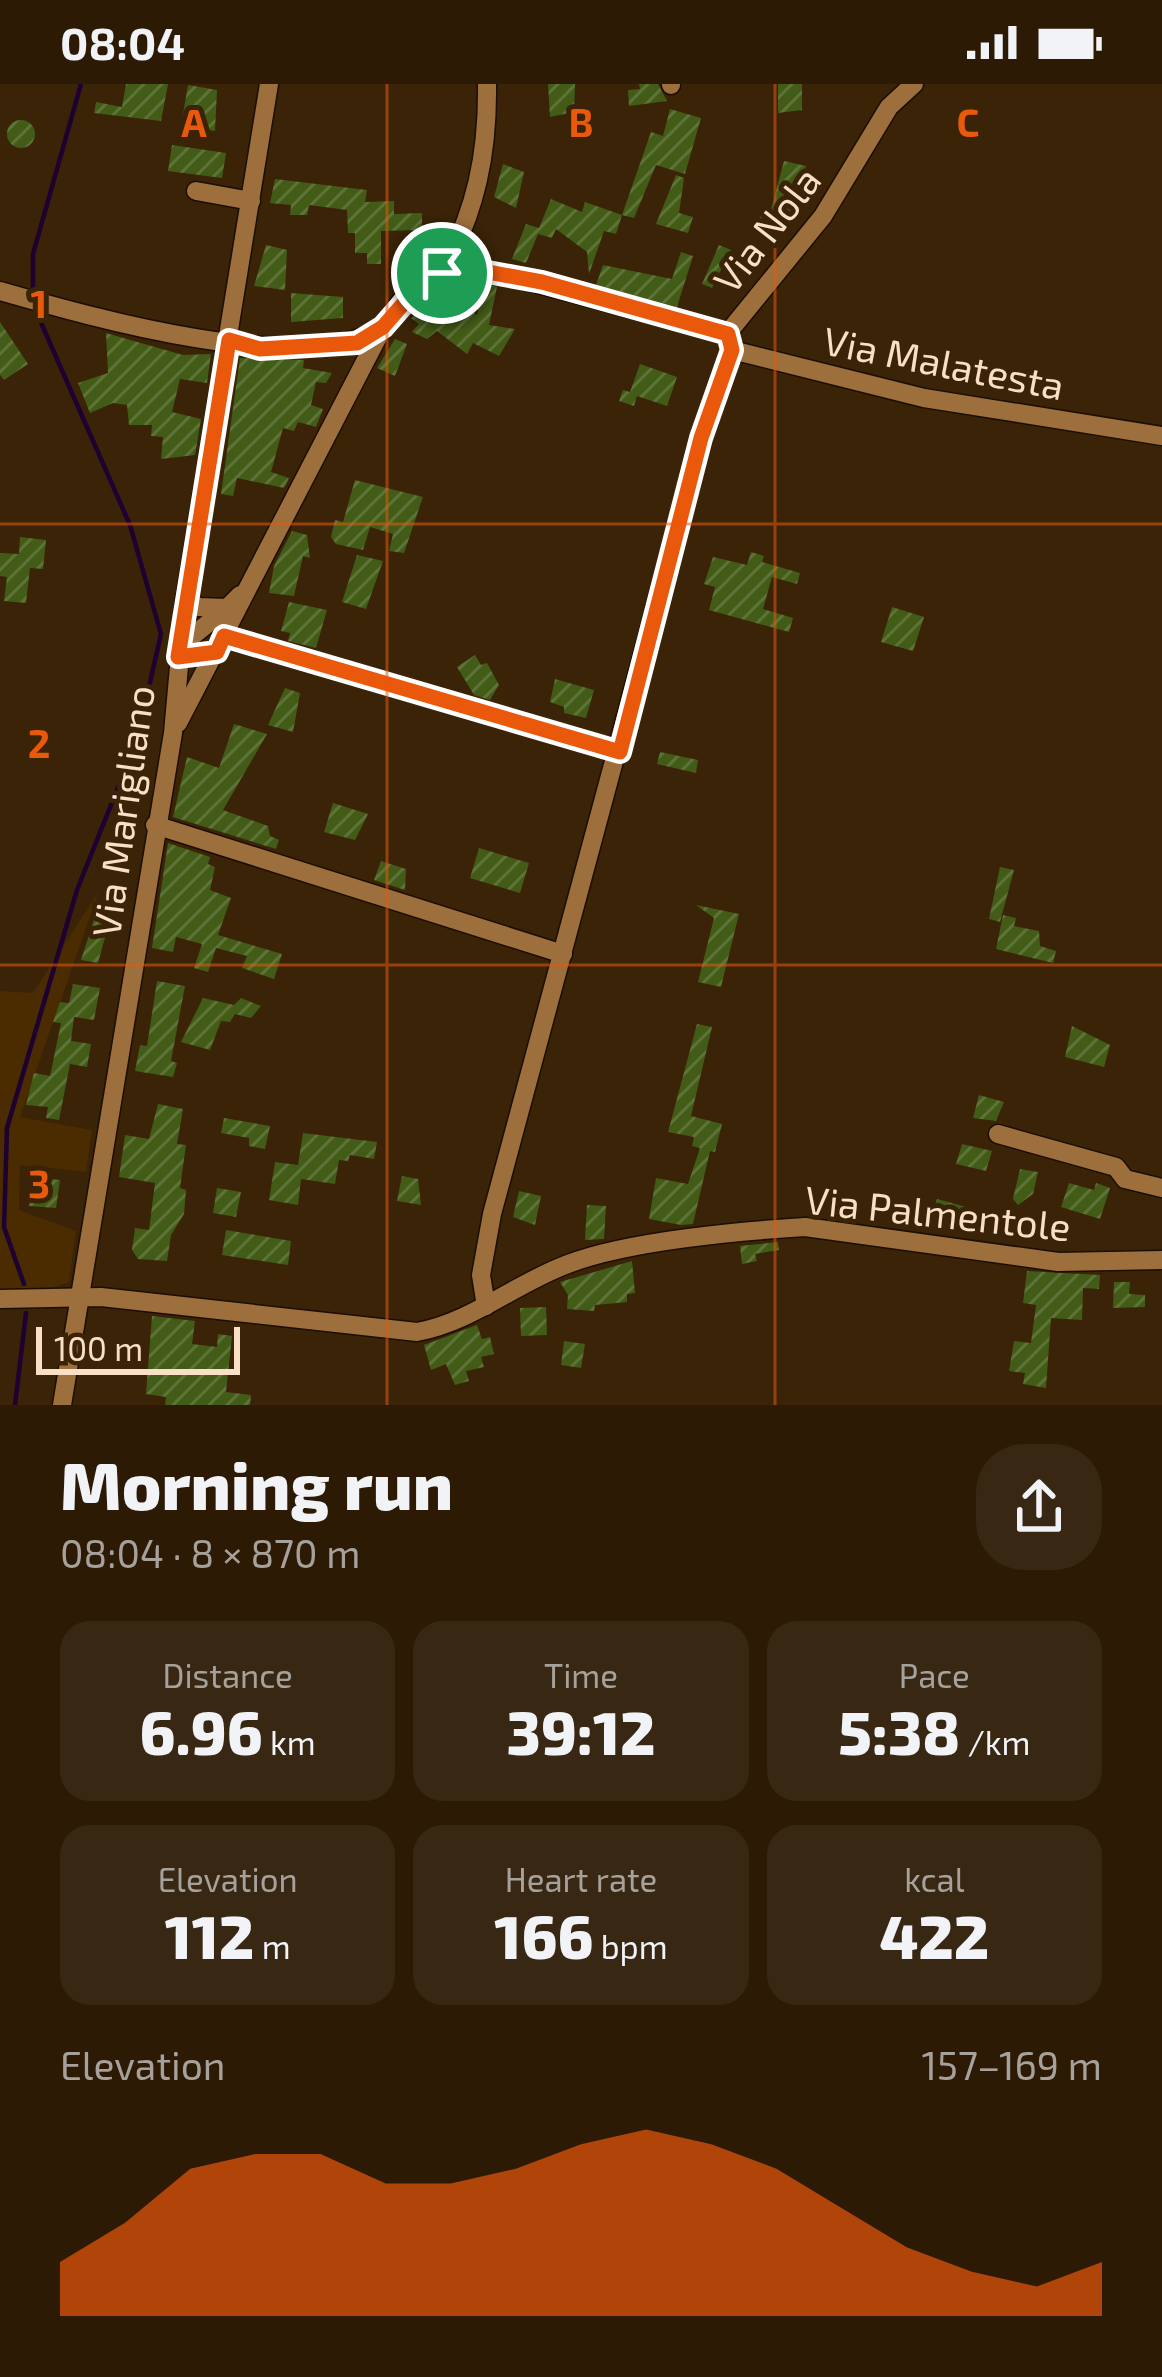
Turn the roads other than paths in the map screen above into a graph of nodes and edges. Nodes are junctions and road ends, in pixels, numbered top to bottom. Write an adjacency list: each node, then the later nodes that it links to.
1 (269, 84): 5 (street, Via Marigliano)
2 (487, 84): 6 (street)
3 (914, 84): 10 (street, Via Nola)
4 (196, 191): 5 (street)
5 (251, 201): 9 (street, Via Marigliano)
6 (442, 273): 8 (street); 10 (street, Via Nola)
7 (0, 291): 9 (street)
8 (383, 327): 9 (street); 12 (street)
9 (229, 340): 13 (street, Via Marigliano)
10 (730, 342): 11 (street, Via Malatesta); 18 (street)
11 (1162, 436)
12 (243, 592): 14 (street); 15 (street)
13 (185, 600): 14 (street); 16 (street, Via Marigliano)
14 (227, 608): 16 (street)
15 (220, 644): 16 (street); 17 (street); 18 (street)
16 (179, 652): 17 (street, Via Marigliano)
17 (173, 733): 19 (street, Via Marigliano)
18 (620, 752): 20 (street)
19 (155, 825): 20 (street); 24 (street, Via Marigliano)
20 (563, 955): 26 (street)
21 (998, 1134): 22 (street)
22 (1162, 1188)
23 (1162, 1260): 26 (street, Via Palmentole)
24 (79, 1297): 25 (street, Via Palmentole); 26 (street, Via Palmentole); 27 (street, Via Marigliano)
25 (0, 1300)
26 (486, 1306)
27 (62, 1405)

